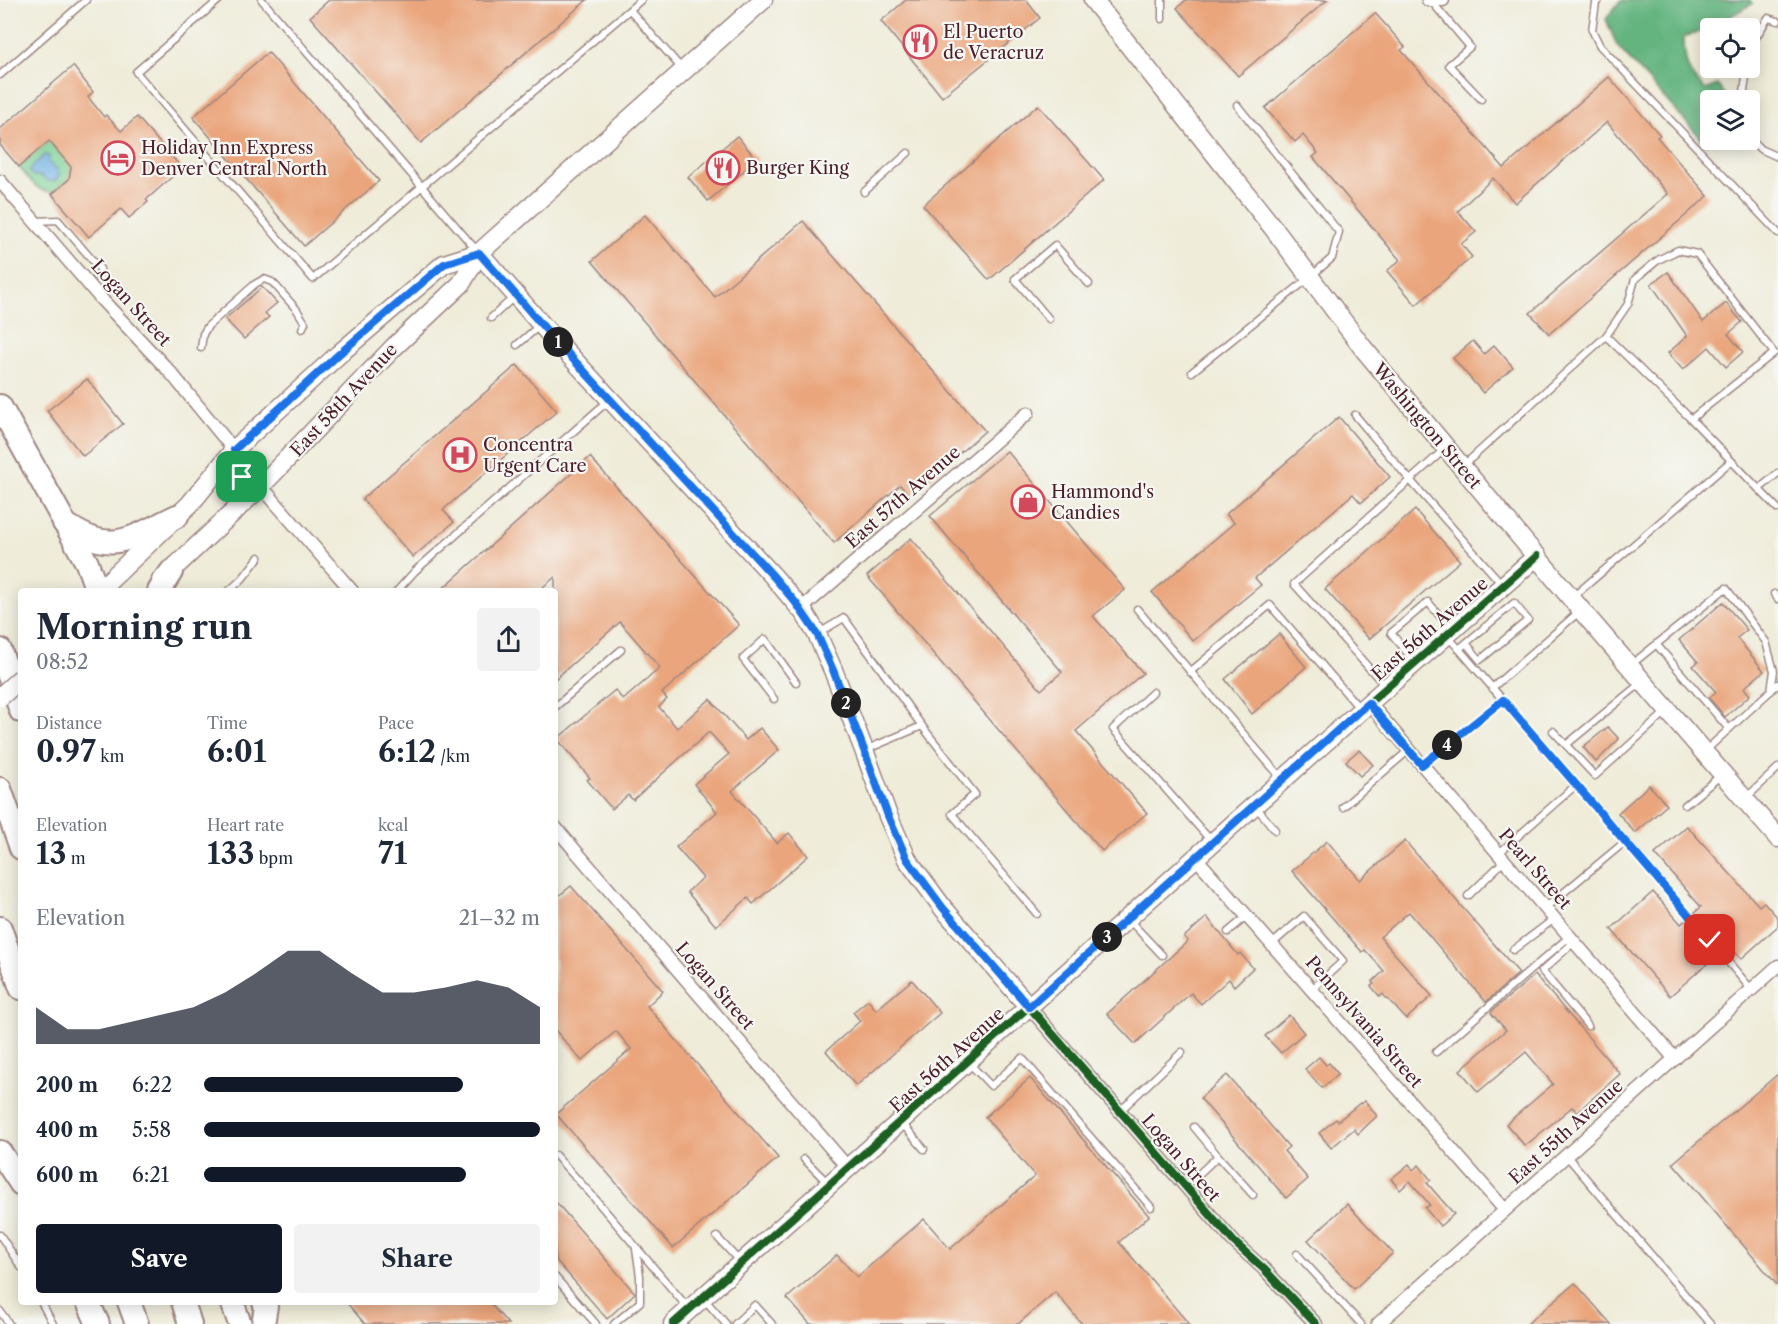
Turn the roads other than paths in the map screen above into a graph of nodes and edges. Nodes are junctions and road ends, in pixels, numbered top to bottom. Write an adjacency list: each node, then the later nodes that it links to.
1 (86, 0): 15 (lane)
2 (219, 0): 22 (lane)
3 (262, 0): 22 (lane)
4 (641, 0): 10 (lane)
5 (763, 0): 14 (main road, East 58th Avenue)
6 (1093, 0): 28 (main road, Washington Street)
7 (1162, 0): 11 (lane)
8 (1434, 0): 16 (lane)
9 (1599, 0): 25 (lane)
10 (630, 10): 14 (lane); 22 (lane)
11 (1162, 19)
12 (1778, 21): 13 (lane)
13 (1760, 31)
14 (684, 70): 26 (main road, East 58th Avenue)
15 (0, 75)
16 (1481, 99)
17 (1237, 105): 28 (lane)
18 (1760, 148): 20 (lane)
19 (908, 153): 23 (lane)
20 (1778, 157)
21 (0, 181): 24 (street, Logan Street)
22 (421, 187): 26 (lane)
23 (864, 192)
24 (34, 221): 27 (lane); 45 (street, Logan Street)
25 (1778, 233)
26 (479, 253): 30 (main road); 45 (main road, East 58th Avenue); 50 (main road, East 58th Avenue)
27 (100, 269)
28 (1310, 278): 38 (lane); 44 (main road, Washington Street)
29 (1089, 284): 32 (lane)
30 (516, 295): 31 (lane); 33 (main road)
31 (491, 318)
32 (1049, 319)
33 (541, 324): 36 (lane); 39 (main road)
34 (302, 329): 37 (lane)
35 (1606, 336): 43 (lane); 43 (lane); 47 (lane)
36 (517, 345)
37 (201, 348)
38 (1192, 372)
39 (610, 399): 66 (lane); 68 (main road)
40 (0, 406): 55 (highway)
41 (1028, 413): 68 (street, East 57th Avenue)
42 (1355, 415): 49 (lane)
43 (1691, 419): 46 (lane)
44 (1446, 448): 47 (main road, Washington Street); 49 (lane)
45 (234, 450): 53 (main road); 54 (main road, East 58th Avenue)
46 (1731, 461): 51 (lane); 67 (lane)
47 (1462, 467): 56 (main road, Washington Street)
48 (1778, 474): 51 (lane)
49 (1410, 480): 59 (lane); 84 (lane)
50 (261, 486): 53 (main road, East 58th Avenue); 65 (street)
51 (1759, 489): 52 (lane)
52 (1778, 509)
53 (236, 510): 58 (main road, East 58th Avenue)
54 (177, 516): 55 (highway); 61 (main road, East 58th Avenue)
55 (63, 522): 60 (highway)
56 (1537, 556): 59 (main road, East 56th Avenue); 67 (main road, Washington Street)
57 (259, 557): 64 (lane)
58 (171, 572): 62 (main road, East 58th Avenue); 63 (highway)
59 (1504, 585): 70 (main road, East 56th Avenue)
60 (95, 588)
61 (105, 588)
62 (152, 588)
63 (161, 588)
64 (232, 588)
65 (349, 588)
66 (400, 588)
67 (1576, 604): 78 (main road, Washington Street); 85 (lane)
68 (801, 609): 71 (main road)
69 (1137, 609): 79 (lane)
70 (1449, 633): 74 (lane); 77 (main road, East 56th Avenue); 77 (lane)
71 (817, 634): 95 (lane); 99 (main road)
72 (1466, 643): 72 (lane); 74 (lane)
73 (1656, 644): 78 (lane); 86 (lane); 96 (lane)
74 (1459, 649): 85 (lane)
75 (0, 650): 91 (highway)
76 (621, 650): 92 (lane)
77 (1415, 662): 84 (main road, East 56th Avenue)
78 (1629, 666): 81 (main road, Washington Street)
79 (1190, 672): 93 (lane); 105 (lane)
80 (18, 681): 88 (main road, bridge)
81 (1642, 681): 94 (main road, Washington Street); 98 (lane)
82 (796, 682): 89 (lane)
83 (1778, 684): 86 (lane)
84 (1386, 687): 93 (main road, East 56th Avenue)
85 (1492, 688): 90 (lane)
86 (1771, 691): 96 (lane)
87 (1153, 692): 116 (lane)
88 (0, 697)
89 (774, 699)
90 (1503, 700): 102 (lane); 106 (lane)
91 (18, 702)
92 (558, 704)
93 (1365, 706): 100 (street, Pearl Street); 105 (main road, East 56th Avenue)
94 (1668, 711): 98 (lane); 101 (main road, Washington Street)
95 (922, 726): 99 (lane); 122 (lane)
96 (1729, 729): 101 (lane)
97 (1553, 731): 98 (lane)
98 (1566, 745)
99 (864, 750): 136 (main road)
100 (1409, 750): 102 (street, Pearl Street); 111 (lane)
101 (1704, 752): 104 (main road, Washington Street)
102 (1422, 765): 118 (street, Pearl Street)
103 (1778, 768): 108 (lane)
104 (1723, 774): 108 (main road, Washington Street); 110 (lane)
105 (1283, 780): 109 (main road, East 56th Avenue)
106 (1576, 785): 117 (lane); 118 (lane)
107 (0, 789): 115 (highway)
108 (1744, 799): 114 (main road, Washington Street)
109 (1254, 805): 112 (lane); 116 (main road, East 56th Avenue)
110 (1685, 805)
111 (1343, 807)
112 (1275, 830)
113 (558, 831): 151 (street, Logan Street)
114 (1778, 838)
115 (18, 840)
116 (1213, 842): 119 (main road, East 56th Avenue)
117 (1626, 842): 121 (lane); 135 (lane)
118 (1501, 857): 120 (lane); 121 (street, Pearl Street)
119 (1196, 858): 123 (street, Pennsylvania Street); 124 (main road, East 56th Avenue)
120 (1467, 896)
121 (1545, 908): 125 (street, Pearl Street)
122 (1037, 914)
123 (1246, 916): 127 (lane); 129 (street, Pennsylvania Street)
124 (1128, 918): 131 (lane); 136 (main road, East 56th Avenue)
125 (1554, 919): 128 (street, Pearl Street); 130 (lane)
126 (0, 928): 133 (highway)
127 (1228, 932)
128 (1572, 939): 137 (lane); 139 (lane); 140 (street, Pearl Street)
129 (1271, 944): 134 (street, Pennsylvania Street); 134 (lane)
130 (1513, 950)
131 (1161, 955)
132 (1778, 966): 135 (street, East 55th Avenue)
133 (18, 979)
134 (1311, 990): 157 (street, Pennsylvania Street)
135 (1752, 990): 140 (street, East 55th Avenue)
136 (1029, 1007): 141 (main road, East 56th Avenue); 142 (street, Logan Street)
137 (1588, 1026)
138 (1182, 1052): 142 (lane)
139 (1436, 1052)
140 (1675, 1059): 147 (street, East 55th Avenue)
141 (968, 1062): 143 (main road, East 56th Avenue); 156 (lane)
142 (1119, 1111): 154 (street, Logan Street)
143 (900, 1122): 145 (lane); 151 (main road, East 56th Avenue)
144 (1194, 1127): 148 (lane)
145 (924, 1149)
146 (0, 1152): 152 (highway)
147 (1566, 1155): 157 (street, East 55th Avenue); 189 (lane)
148 (1218, 1156): 154 (lane); 155 (lane)
149 (558, 1158): 160 (lane)
150 (804, 1159): 153 (lane)
151 (848, 1168): 153 (main road, East 56th Avenue)
152 (18, 1179)
153 (829, 1185): 163 (main road, East 56th Avenue)
154 (1185, 1186): 186 (street, Logan Street)
155 (1253, 1195)
156 (1151, 1207)
157 (1505, 1210): 188 (street, East 55th Avenue)
158 (0, 1235): 162 (lane)
159 (717, 1237): 163 (lane)
160 (636, 1248): 165 (lane); 181 (lane)
161 (1298, 1254): 187 (lane)
162 (18, 1262)
163 (741, 1263): 165 (main road, East 56th Avenue)
164 (558, 1280): 180 (lane)
165 (696, 1303): 182 (main road, East 56th Avenue); 183 (lane)
166 (43, 1305): 174 (lane)
167 (89, 1305): 175 (highway)
168 (130, 1305): 176 (highway)
169 (184, 1305): 177 (highway)
170 (233, 1305): 178 (highway)
171 (266, 1305): 179 (highway)
172 (0, 1311): 173 (lane)
173 (9, 1324)
174 (53, 1324)
175 (98, 1324)
176 (137, 1324)
177 (190, 1324)
178 (240, 1324)
179 (262, 1324)
180 (596, 1324)
181 (614, 1324)
182 (673, 1324)
183 (726, 1324)
184 (735, 1324): 185 (lane)
185 (772, 1324)
186 (1316, 1324)
187 (1361, 1324)
188 (1378, 1324)
189 (1710, 1324)

